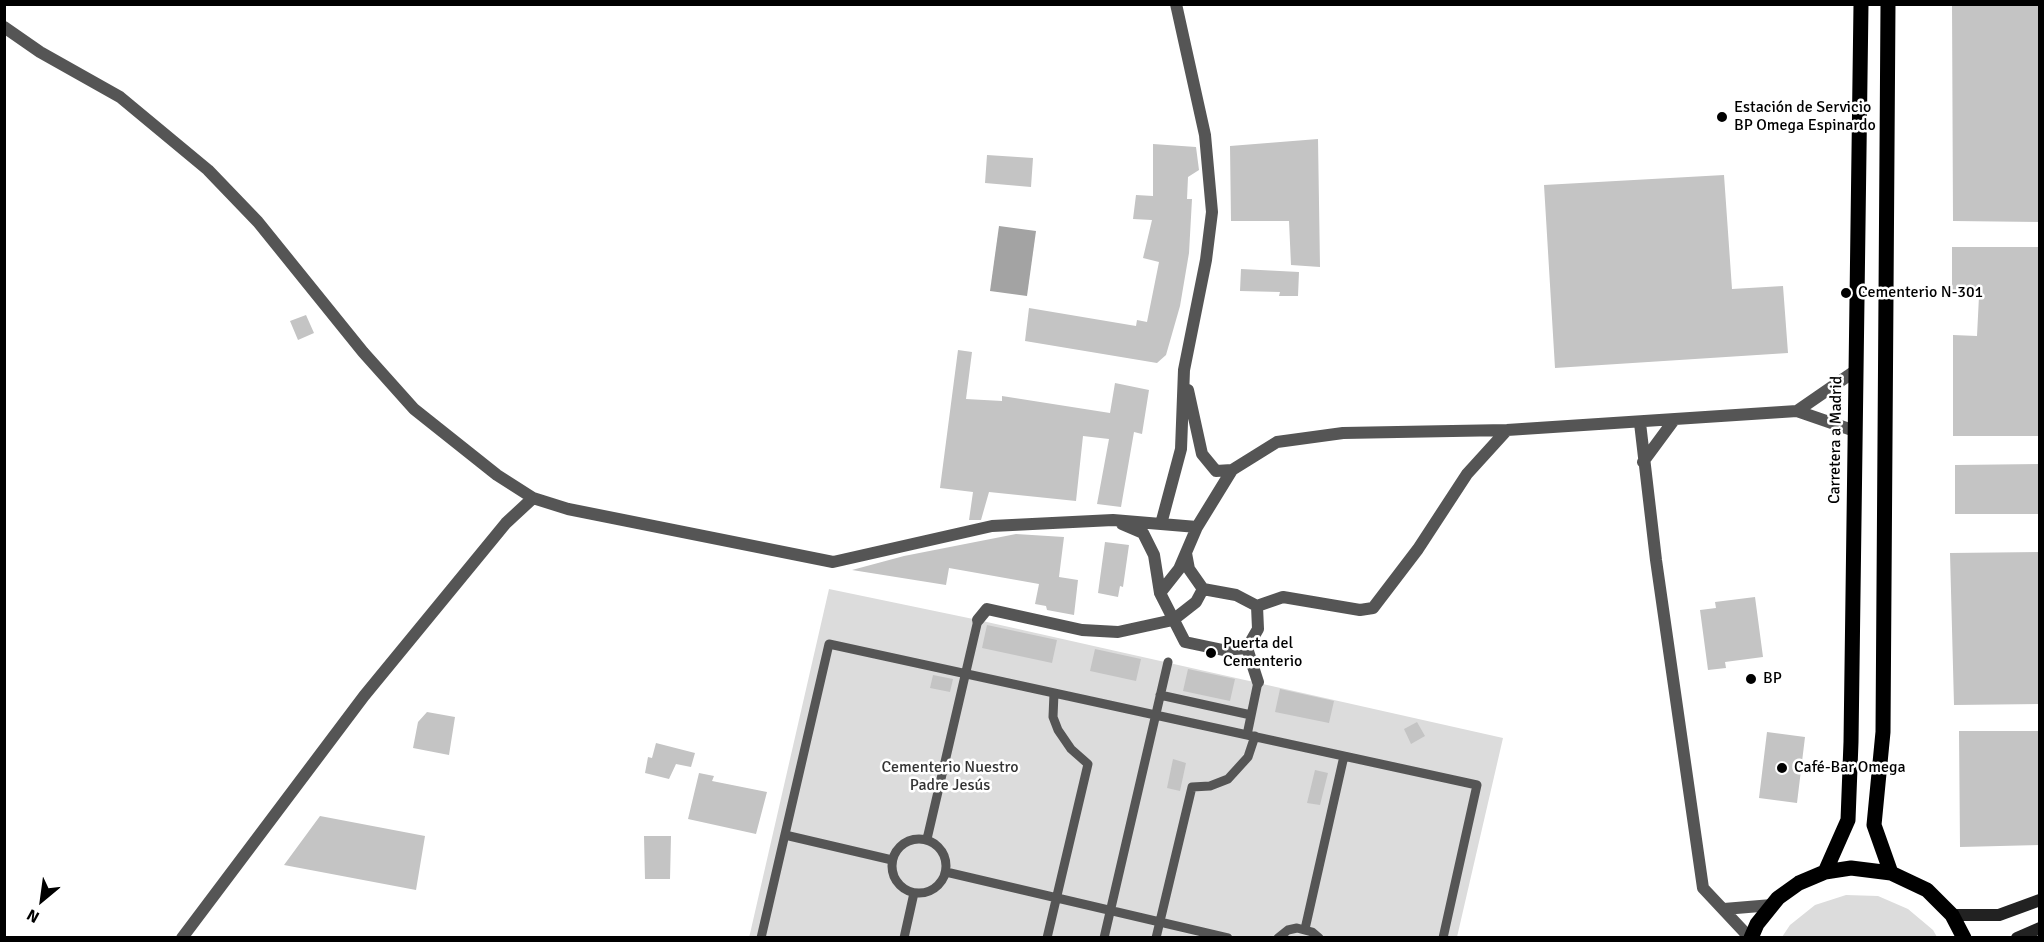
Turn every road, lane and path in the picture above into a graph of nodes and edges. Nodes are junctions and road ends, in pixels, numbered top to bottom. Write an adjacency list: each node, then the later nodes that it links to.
1 (1176, 4): 5 (street)
2 (1861, 4): 6 (main road, Carretera a Madrid)
3 (1888, 4): 39 (main road)
4 (4, 27): 14 (street)
5 (1184, 370): 13 (street); 16 (street)
6 (1855, 371): 7 (street); 11 (main road, Carretera a Madrid)
7 (1797, 411): 8 (street); 11 (street)
8 (1674, 420): 9 (street); 12 (street)
9 (1640, 423): 10 (street); 12 (street)
10 (1507, 430): 13 (street); 21 (street)
11 (1855, 431): 38 (main road, Carretera a Madrid)
12 (1643, 462): 44 (street)
13 (1232, 470): 17 (street)
14 (533, 498): 15 (street); 50 (street)
15 (1113, 520): 16 (street); 20 (street)
16 (1161, 524): 17 (street)
17 (1197, 527): 18 (street)
18 (1186, 554): 19 (street); 20 (street)
19 (1203, 589): 21 (street); 23 (street)
20 (1160, 593): 23 (street)
21 (1257, 606): 24 (street)
22 (978, 620): 23 (street); 26 (lane)
23 (1173, 620): 24 (street)
24 (1247, 648): 27 (street)
25 (1168, 662): 29 (lane)
26 (966, 674): 28 (lane); 34 (lane); 35 (lane)
27 (1258, 682): 31 (lane)
28 (1054, 693): 30 (lane); 41 (lane)
29 (1160, 695): 30 (lane); 31 (lane)
30 (1155, 715): 32 (lane); 45 (lane)
31 (1251, 715): 32 (lane)
32 (1251, 735): 33 (lane); 47 (lane)
33 (1344, 756): 49 (lane); 59 (lane)
34 (784, 835): 36 (lane); 51 (lane)
35 (927, 839): 36 (lane); 37 (lane)
36 (892, 860): 40 (lane)
37 (946, 872): 40 (lane); 41 (lane)
38 (1825, 872): 39 (main road); 43 (main road)
39 (1891, 873): 46 (main road)
40 (914, 893): 52 (lane)
41 (1057, 898): 45 (lane); 53 (lane)
42 (2040, 900): 46 (main road)
43 (1772, 905): 44 (street); 60 (main road)
44 (1724, 909): 60 (street)
45 (1110, 910): 47 (lane); 54 (lane)
46 (1952, 915): 61 (main road)
47 (1160, 922): 55 (lane); 56 (lane)
48 (2040, 928): 62 (main road)
49 (1305, 929): 57 (lane); 58 (lane)
50 (182, 938)
51 (761, 938)
52 (904, 938)
53 (1047, 938)
54 (1104, 938)
55 (1156, 938)
56 (1228, 938)
57 (1278, 938)
58 (1319, 938)
59 (1443, 938)
60 (1751, 938)
61 (1964, 938)
62 (2017, 938)

